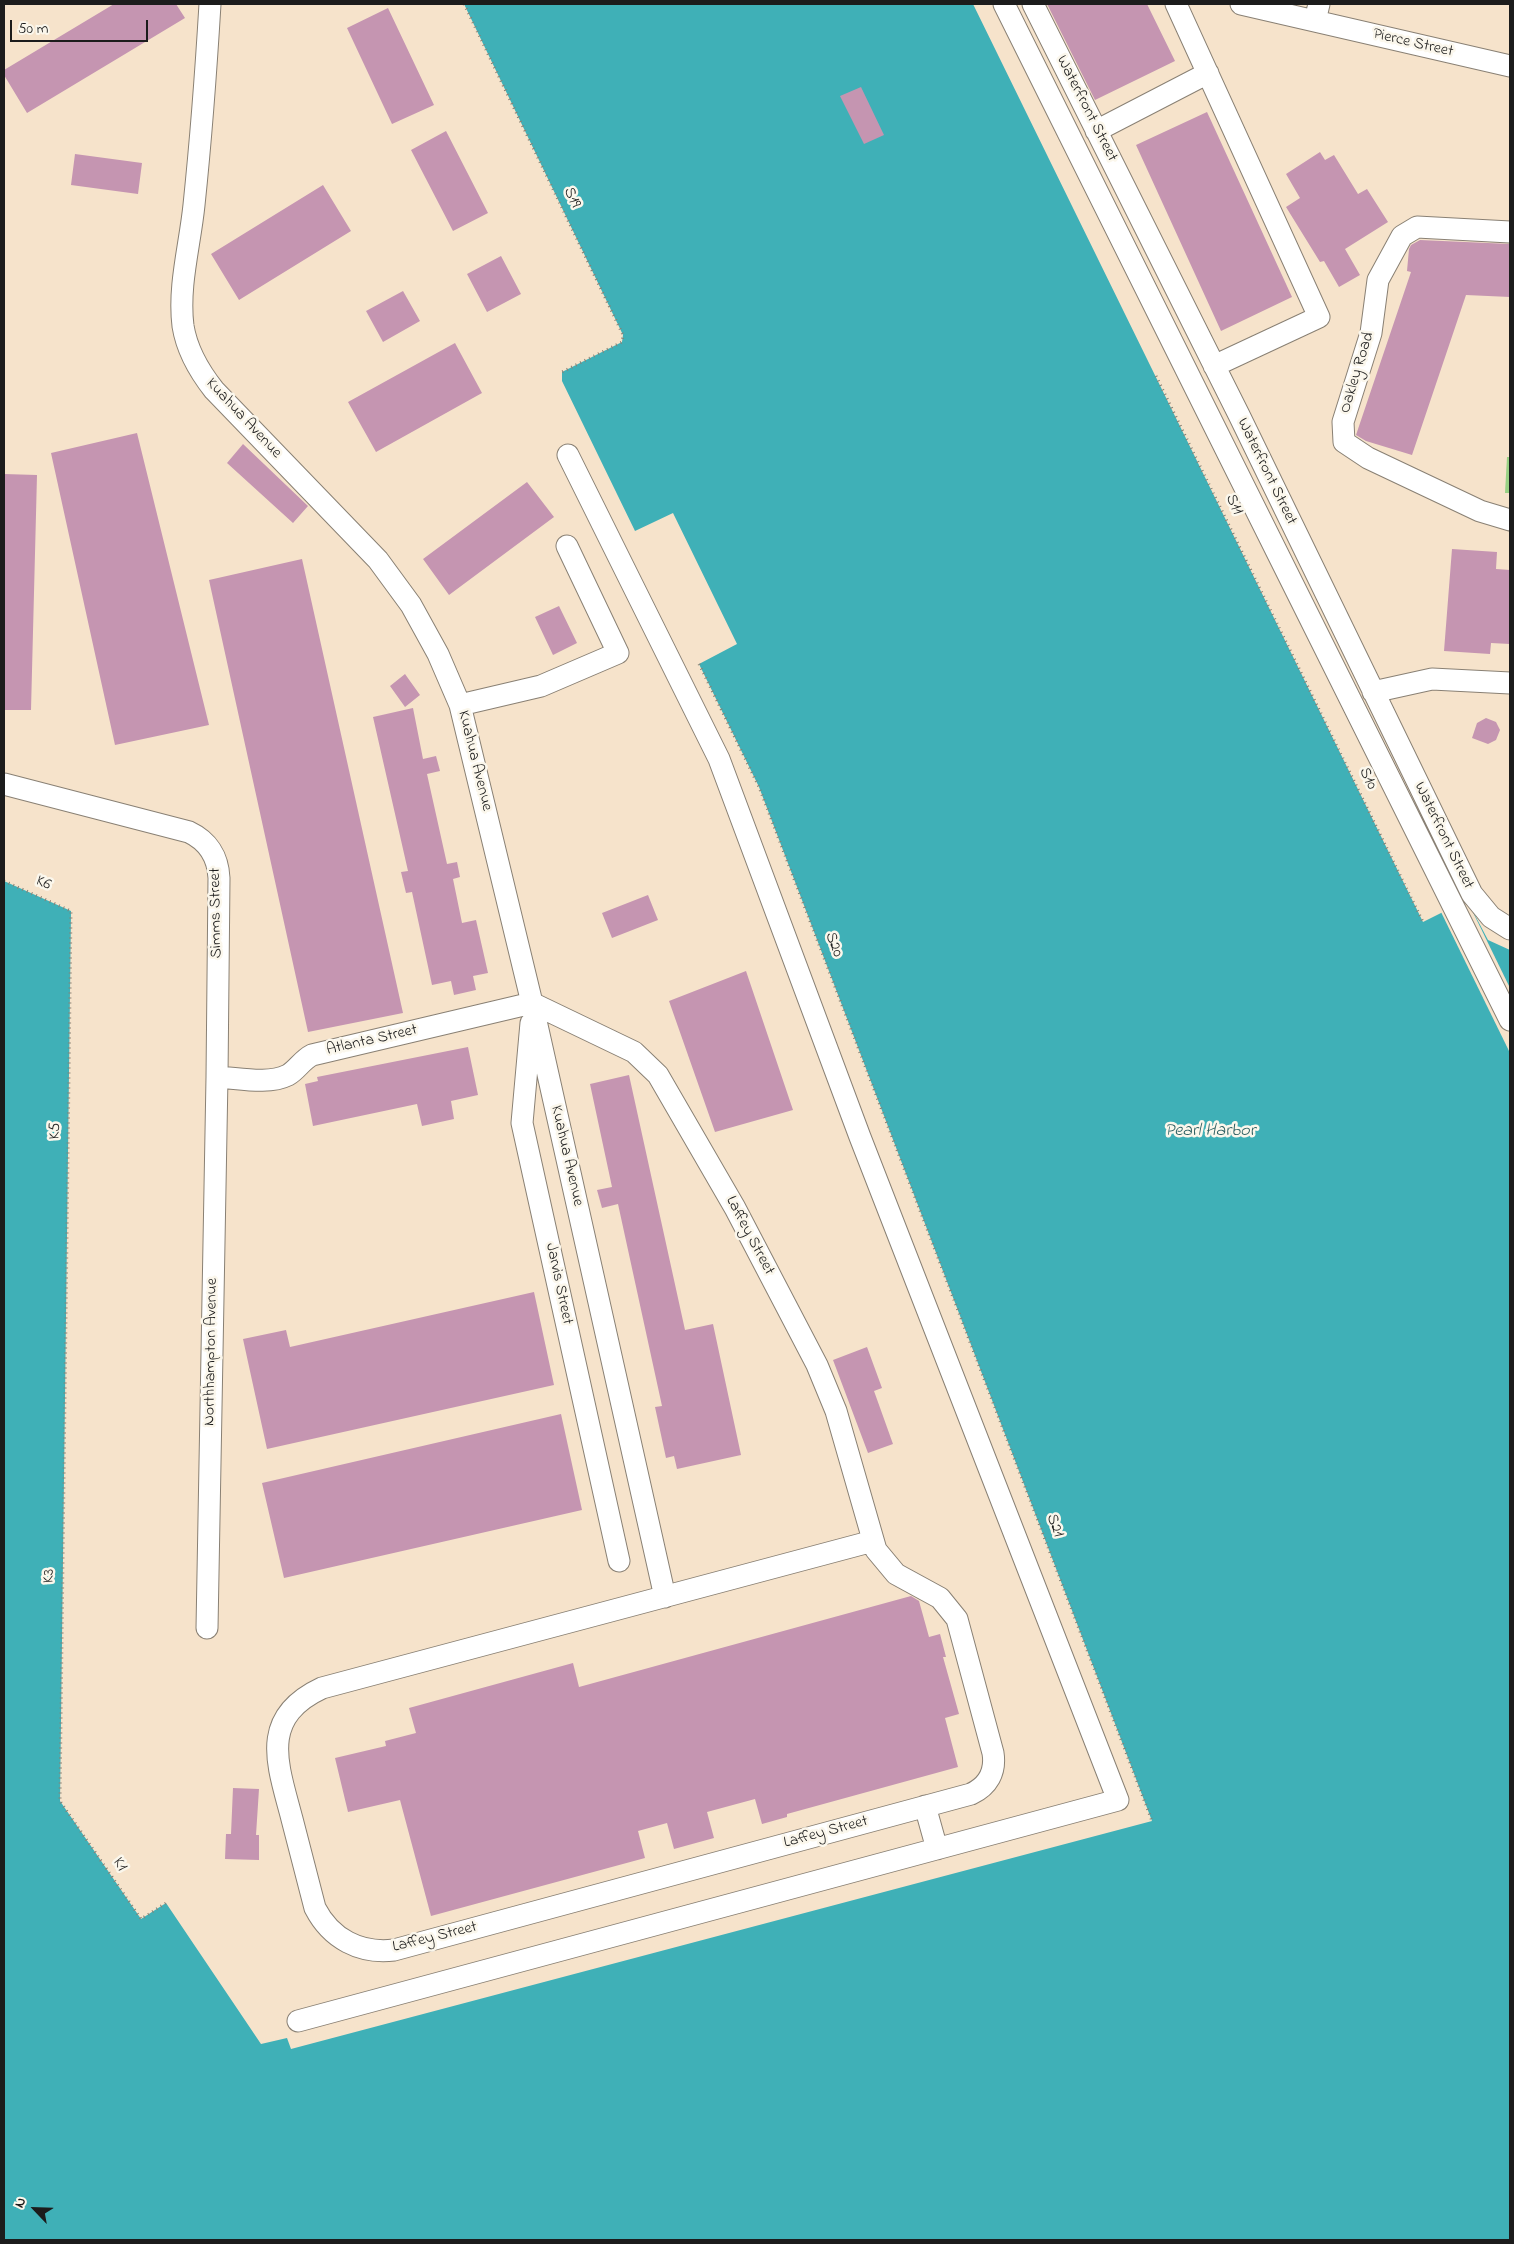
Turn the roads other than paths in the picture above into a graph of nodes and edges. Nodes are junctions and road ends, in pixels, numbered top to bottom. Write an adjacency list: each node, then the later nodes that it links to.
1 (210, 4): 17 (street, Kuahua Avenue)
2 (1004, 4): 21 (street)
3 (1033, 4): 9 (street, Waterfront Street)
4 (1176, 4): 8 (street)
5 (1241, 4): 6 (street, Pierce Street)
6 (1317, 12): 7 (street, Pierce Street)
7 (1510, 66)
8 (1208, 73): 9 (street); 11 (street)
9 (1096, 131): 11 (street, Waterfront Street)
10 (1510, 232): 13 (street, Oakley Road)
11 (1214, 366): 16 (street, Waterfront Street)
12 (568, 454): 28 (street)
13 (1510, 520)
14 (568, 546): 17 (street)
15 (1510, 683): 16 (street)
16 (1373, 692): 19 (street, Waterfront Street)
17 (460, 705): 20 (street, Kuahua Avenue)
18 (4, 784): 22 (street, Simms Street)
19 (1510, 929)
20 (532, 1003): 22 (street, Atlanta Street); 23 (street, Laffey Street); 24 (street, Jarvis Street); 25 (street, Kuahua Avenue)
21 (1510, 1020)
22 (217, 1077): 26 (street, Northhampton Avenue)
23 (873, 1541): 25 (street, Laffey Street); 27 (street, Laffey Street)
24 (619, 1561)
25 (665, 1597): 27 (street, Laffey Street)
26 (207, 1628)
27 (925, 1806): 28 (street)
28 (936, 1849): 29 (street)
29 (298, 2021)

